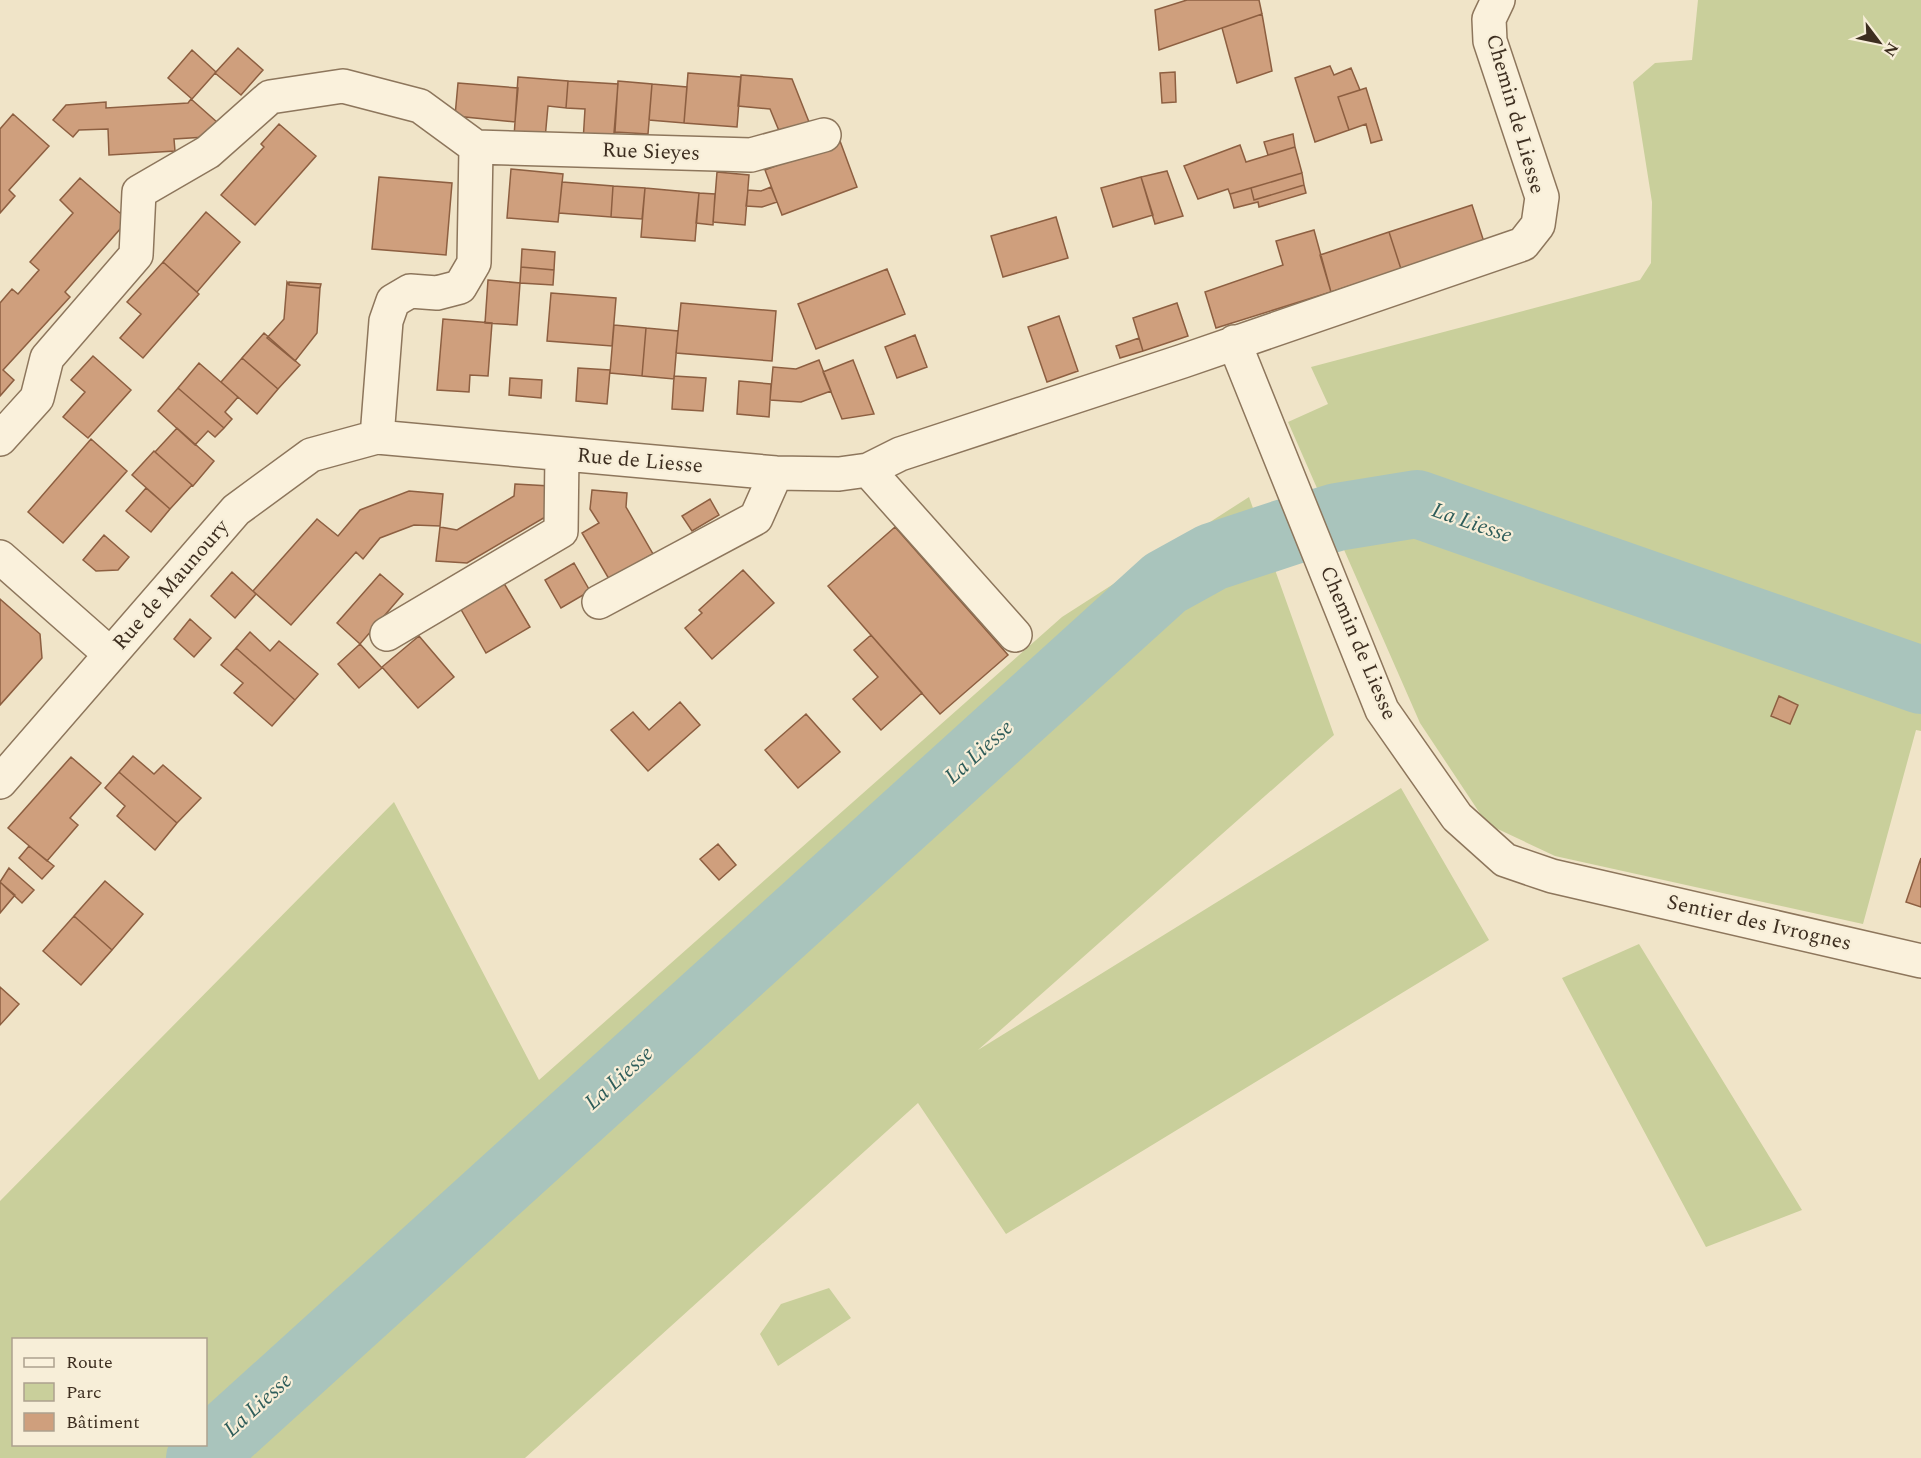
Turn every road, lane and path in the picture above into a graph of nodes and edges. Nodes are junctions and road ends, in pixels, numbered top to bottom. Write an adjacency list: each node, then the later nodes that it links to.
1 (1498, 0): 4 (street, Chemin de Liesse)
2 (824, 135): 3 (street, Rue Sieyes)
3 (476, 147): 5 (street); 6 (street)
4 (1234, 342): 8 (street, Chemin de Liesse); 17 (street, Chemin de Liesse)
5 (377, 437): 7 (street, Rue de Liesse); 15 (street, Rue de Maunoury)
6 (0, 439)
7 (562, 454): 10 (street, Rue de Liesse); 13 (street)
8 (900, 454): 9 (street, Rue de Liesse)
9 (868, 470): 10 (street, Rue de Liesse); 14 (street)
10 (776, 473): 12 (street)
11 (0, 557): 15 (street)
12 (599, 602)
13 (387, 634)
14 (1015, 635)
15 (110, 654): 16 (street, Rue de Maunoury)
16 (0, 782)
17 (1596, 886): 18 (street, Sentier des Ivrognes)
18 (1921, 961)

